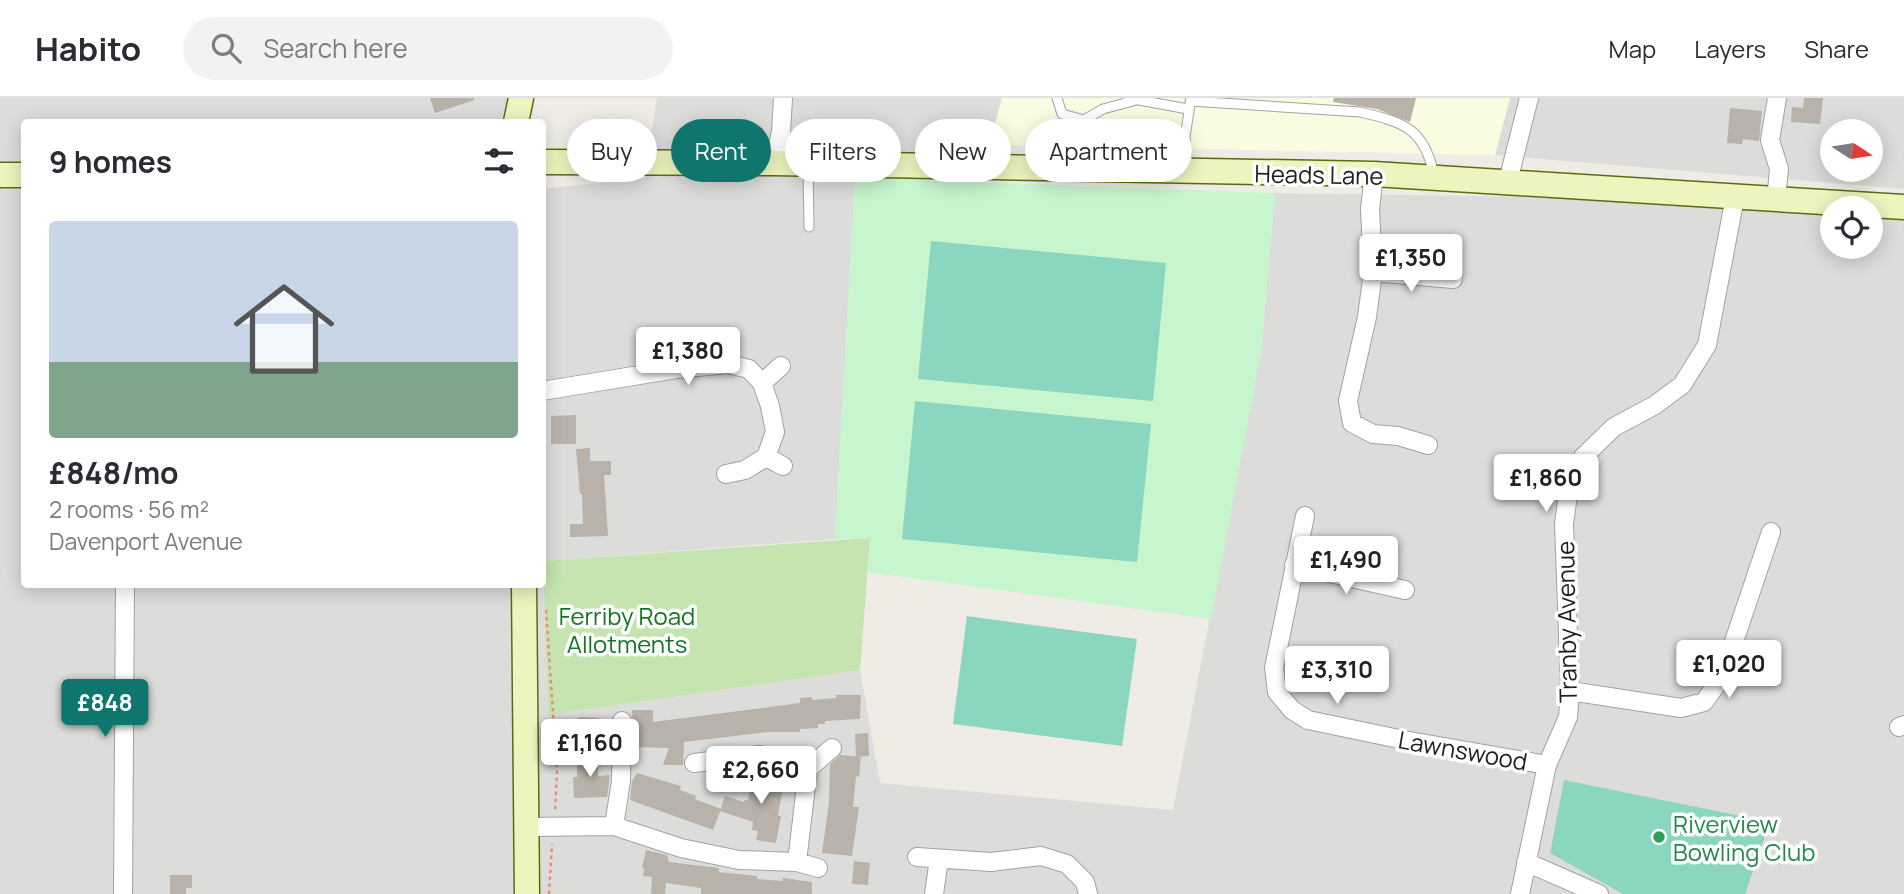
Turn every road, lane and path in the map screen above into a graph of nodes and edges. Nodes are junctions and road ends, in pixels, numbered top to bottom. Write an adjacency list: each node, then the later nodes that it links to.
1 (521, 98): 8 (street)
2 (783, 98): 10 (street)
3 (1057, 98): 6 (lane)
4 (1529, 98): 19 (street)
5 (1777, 98): 22 (street)
6 (1131, 99): 7 (lane)
7 (1190, 103): 18 (lane)
8 (517, 119)
9 (546, 162): 10 (street, Heads Lane)
10 (774, 163): 11 (street, Heads Lane)
11 (785, 163)
12 (901, 165): 13 (street, Heads Lane)
13 (1025, 168)
14 (1192, 171): 15 (street, Heads Lane)
15 (1374, 174): 18 (street, Heads Lane); 25 (street)
16 (0, 175): 17 (street)
17 (21, 175)
18 (1434, 178): 19 (street, Heads Lane)
19 (1508, 181): 21 (street, Heads Lane)
20 (808, 182): 24 (lane)
21 (1735, 197): 22 (street, Heads Lane); 41 (street, Tranby Avenue)
22 (1776, 200): 23 (street, Heads Lane)
23 (1904, 208)
24 (810, 227)
25 (1373, 272): 26 (street); 30 (street)
26 (1453, 279)
27 (780, 366): 28 (street)
28 (762, 383): 29 (street); 31 (street)
29 (546, 390)
30 (1428, 445)
31 (766, 457): 32 (street); 33 (street)
32 (783, 466)
33 (726, 474)
34 (1305, 516): 36 (street, Lawnswood)
35 (1771, 532): 41 (street)
36 (1294, 565): 39 (street); 45 (street, Lawnswood)
37 (125, 588): 56 (street)
38 (534, 588): 49 (street)
39 (1405, 590)
40 (545, 607): 47 (path)
41 (1570, 691): 45 (street, Tranby Avenue)
42 (622, 721): 48 (street)
43 (832, 748): 46 (street)
44 (694, 763): 46 (street)
45 (1547, 765): 54 (street, Tranby Avenue)
46 (808, 769): 53 (street)
47 (554, 814)
48 (614, 826): 49 (street); 53 (street)
49 (528, 827): 57 (street)
50 (553, 840): 58 (path)
51 (917, 857): 52 (street)
52 (939, 859): 59 (street); 60 (street)
53 (797, 862): 55 (street)
54 (1526, 862): 61 (street, Tranby Avenue); 62 (street)
55 (818, 868)
56 (123, 894)
57 (527, 894)
58 (549, 894)
59 (934, 894)
60 (1088, 894)
61 (1520, 894)
62 (1599, 894)

